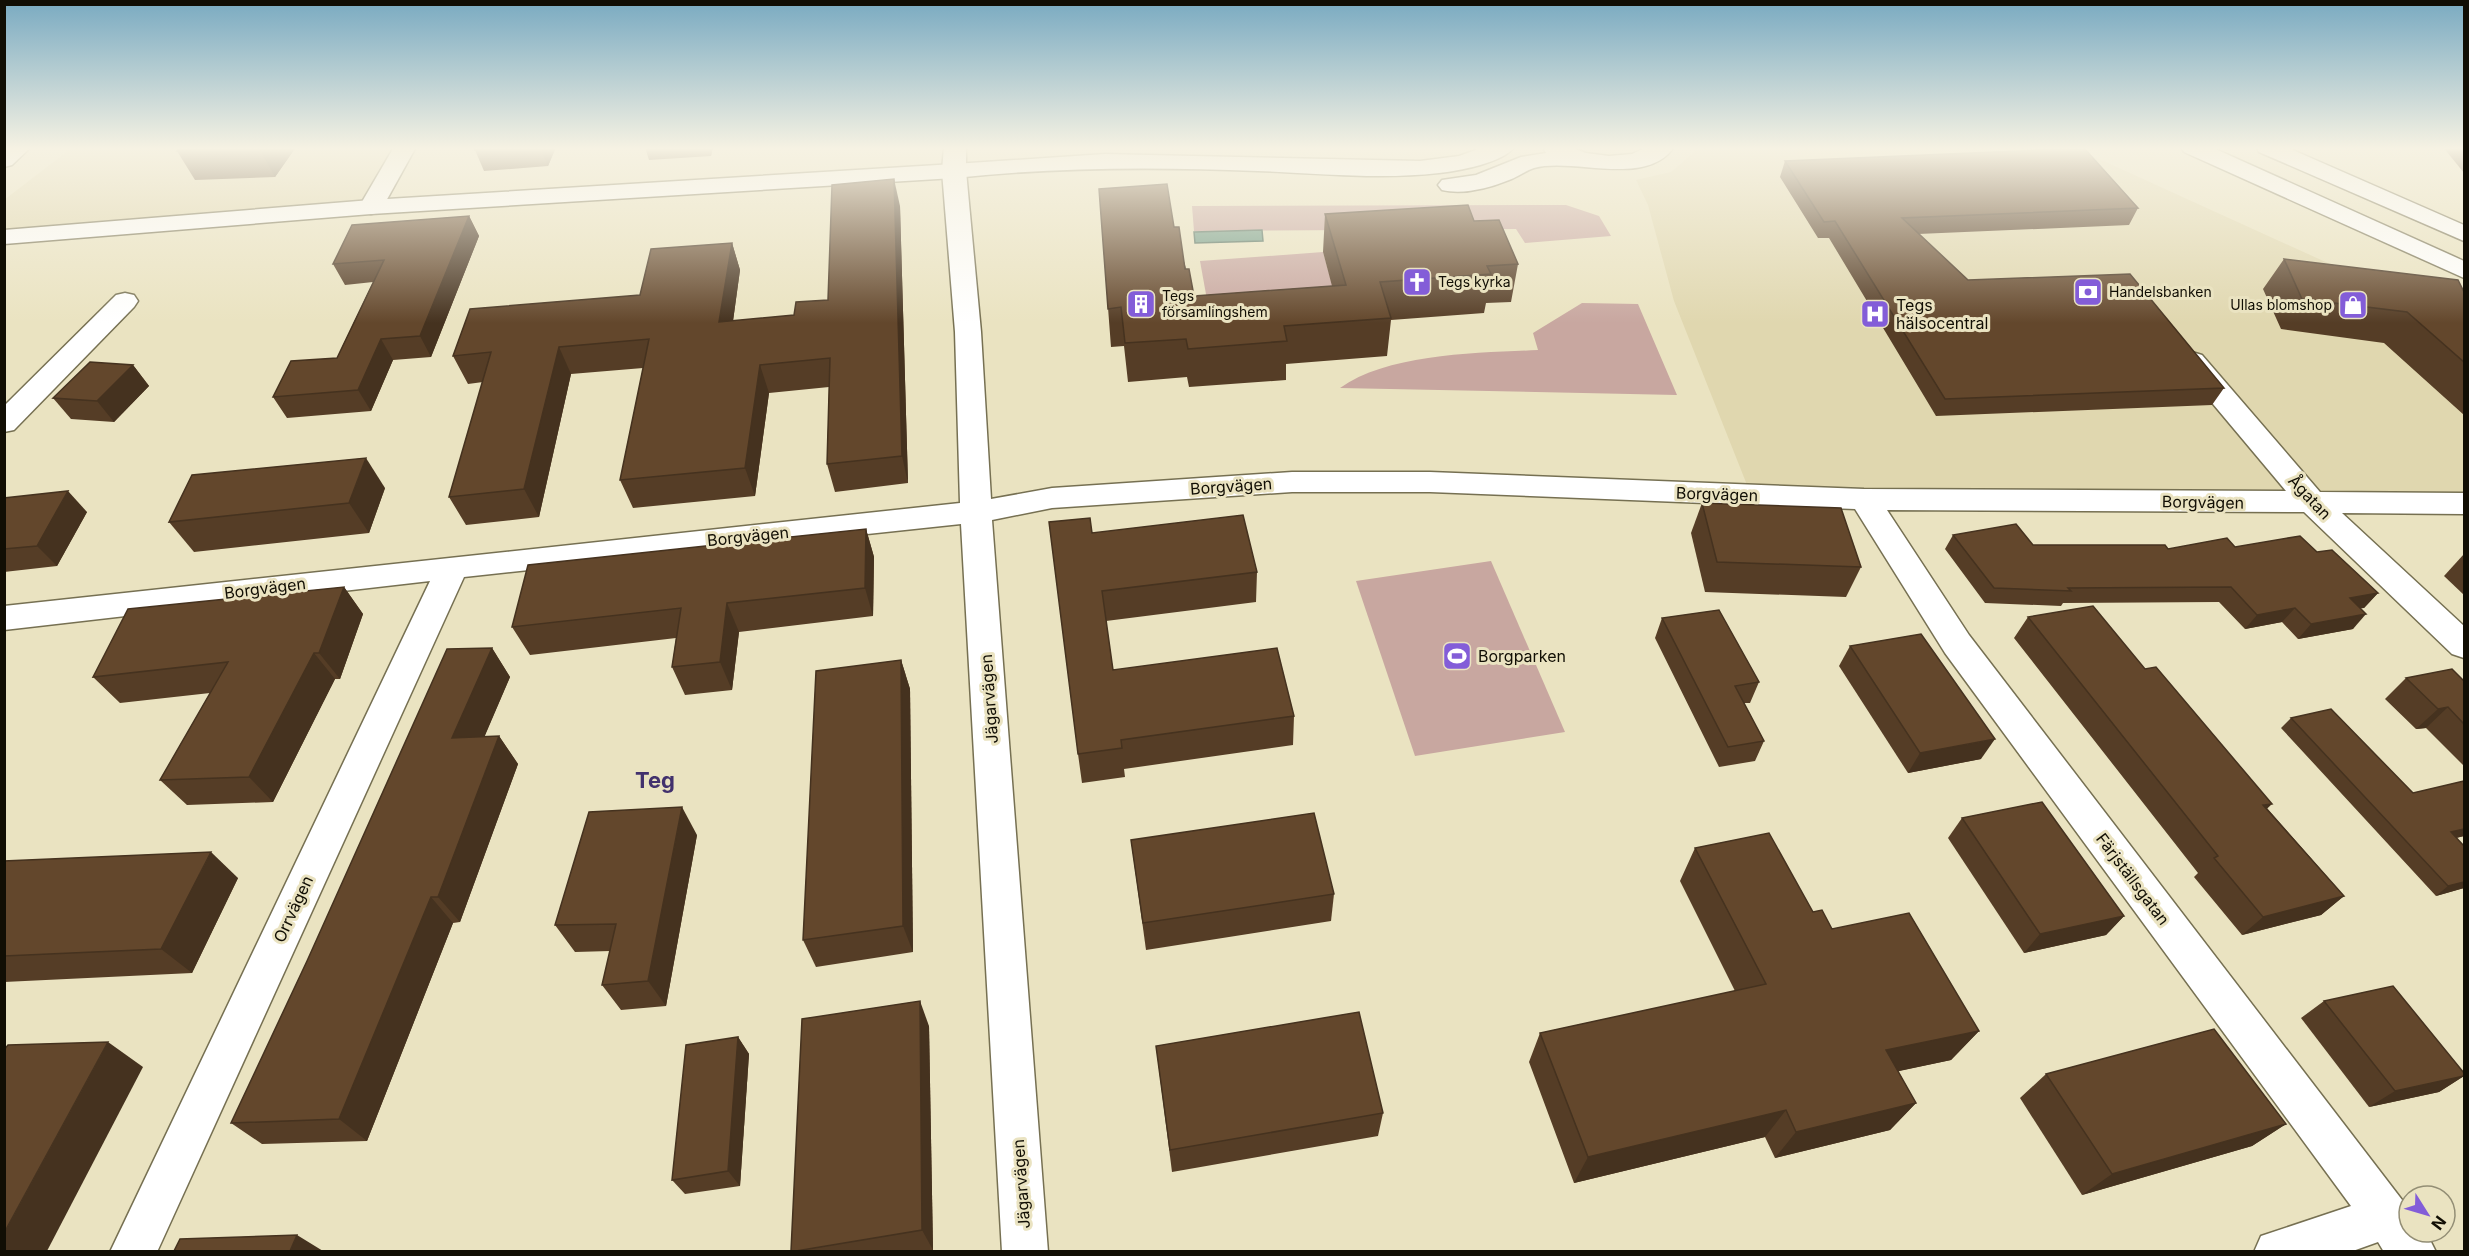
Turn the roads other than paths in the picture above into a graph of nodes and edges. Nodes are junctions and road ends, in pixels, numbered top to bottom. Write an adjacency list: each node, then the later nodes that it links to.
1 (388, 206): 5 (street)
2 (958, 206): 15 (street, Jägarvägen)
3 (2322, 206): 8 (street)
4 (2399, 206): 6 (street)
5 (371, 207): 7 (street)
6 (2464, 234)
7 (4, 237)
8 (2464, 270)
9 (126, 300): 11 (street)
10 (2178, 344): 13 (street, Ågatan)
11 (4, 423)
12 (1864, 499): 13 (street, Borgvägen); 15 (street, Borgvägen); 19 (street, Färjställsgatan)
13 (2313, 503): 14 (street, Borgvägen); 18 (street, Ågatan)
14 (2464, 503)
15 (976, 512): 16 (street, Borgvägen); 21 (street, Jägarvägen)
16 (453, 567): 17 (street, Borgvägen); 20 (street, Orrvägen)
17 (4, 618)
18 (2464, 645)
19 (2386, 1217): 22 (street); 23 (street, Färjställsgatan)
20 (133, 1251)
21 (1025, 1251)
22 (2277, 1251)
23 (2413, 1251)

